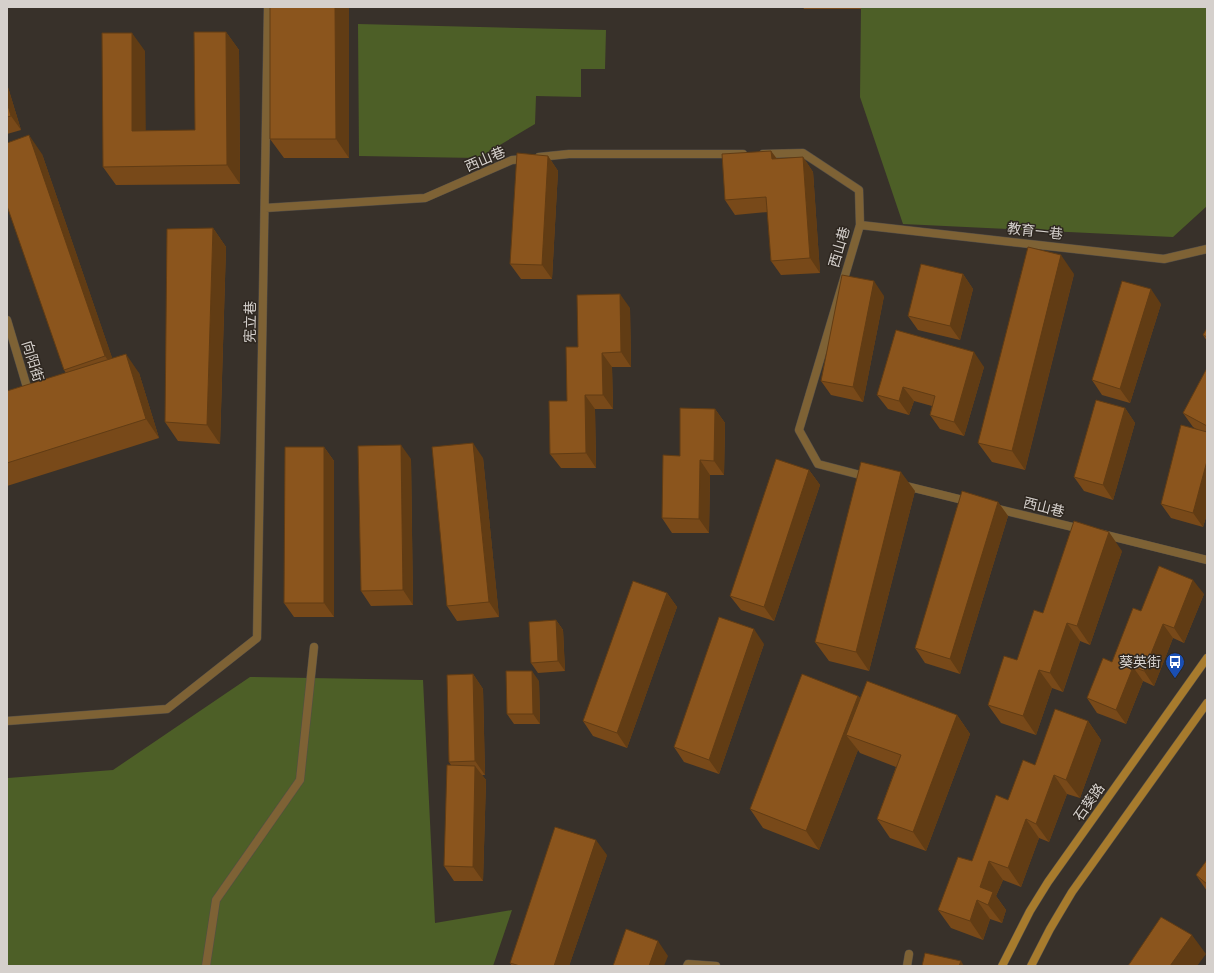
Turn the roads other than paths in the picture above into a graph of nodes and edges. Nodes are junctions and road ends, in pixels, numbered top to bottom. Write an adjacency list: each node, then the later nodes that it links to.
1 (268, 7): 2 (street, 宪立巷)
2 (264, 208): 3 (street, 西山巷); 13 (street, 宪立巷)
3 (860, 225): 4 (street, 教育一巷); 7 (street, 西山巷)
4 (1207, 249)
5 (7, 320): 6 (street, 向阳街)
6 (31, 399)
7 (879, 480)
8 (894, 483): 9 (street, 西山巷)
9 (1207, 560)
10 (314, 647): 15 (street)
11 (1207, 658): 19 (main road, 石葵路)
12 (1207, 703): 20 (main road)
13 (7, 721)
14 (909, 954): 18 (street)
15 (206, 966)
16 (687, 966): 17 (street)
17 (716, 966)
18 (907, 966)
19 (1002, 966)
20 (1031, 966)

